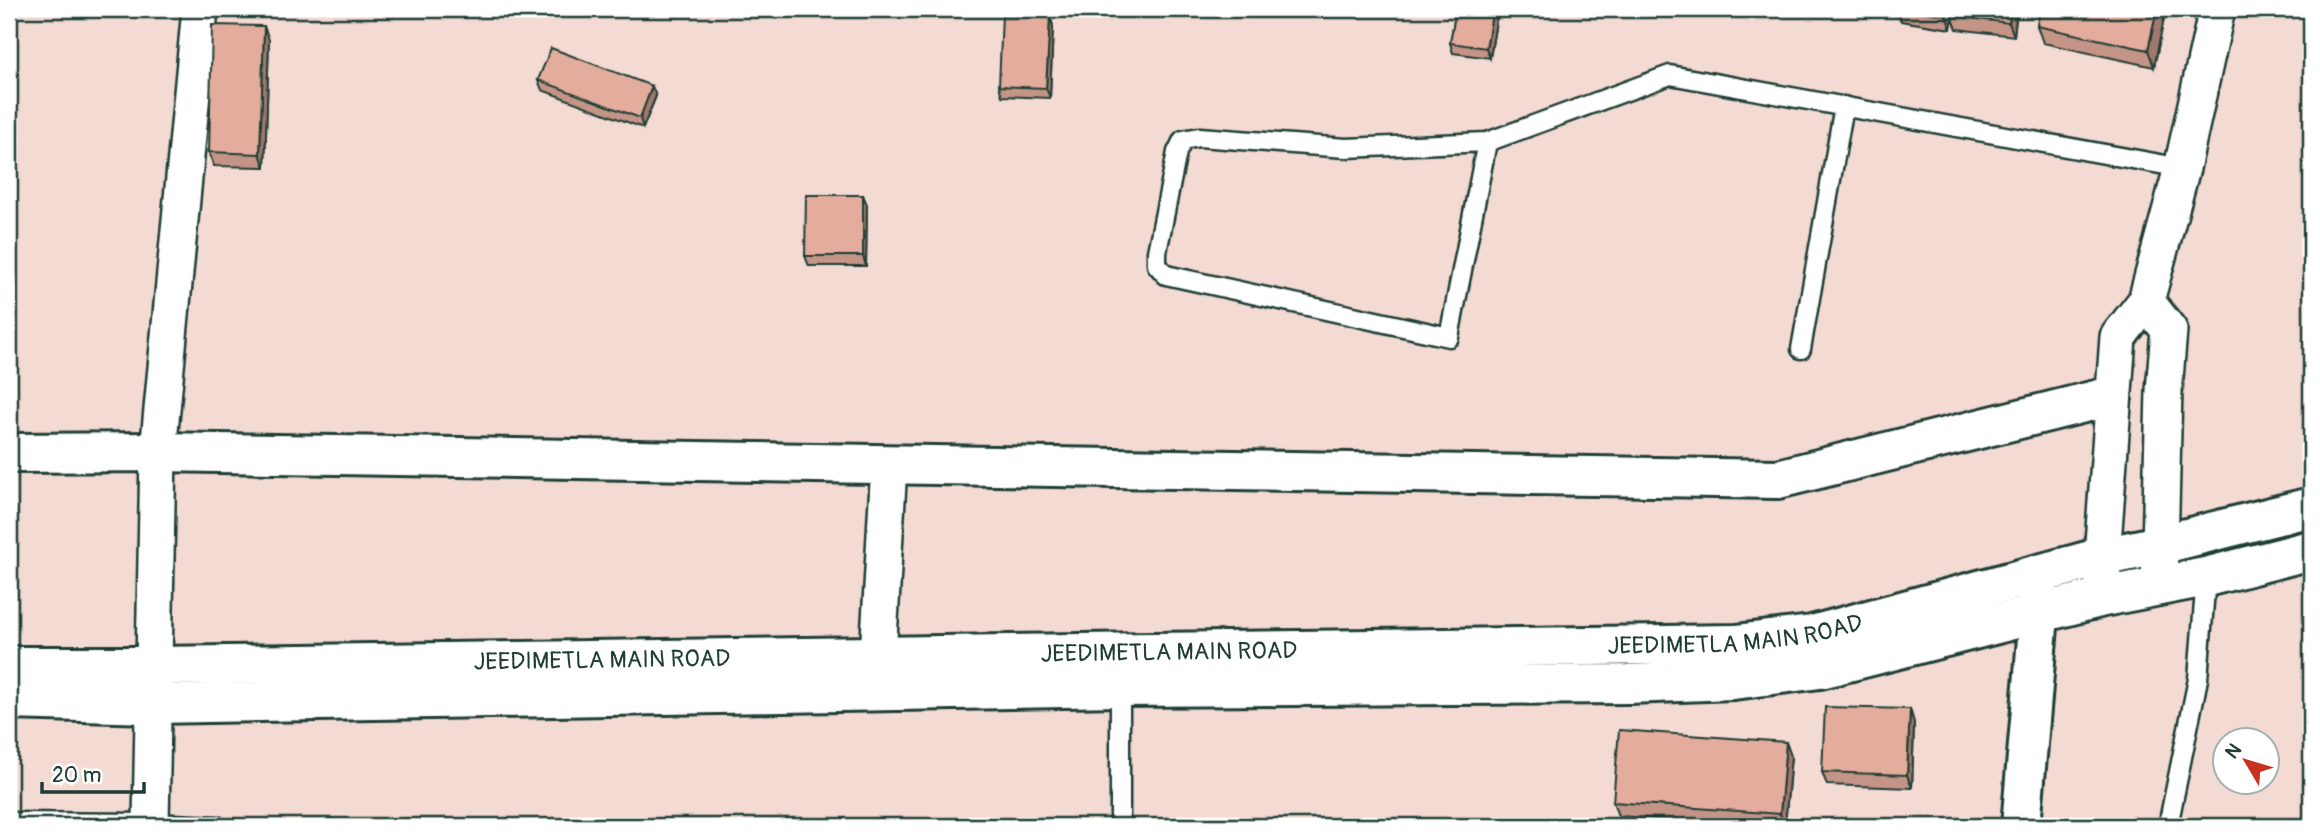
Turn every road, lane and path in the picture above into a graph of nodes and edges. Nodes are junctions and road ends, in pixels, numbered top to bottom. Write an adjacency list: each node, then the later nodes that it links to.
1 (200, 9): 9 (street)
2 (2217, 9): 5 (street)
3 (1844, 106): 4 (lane); 5 (lane); 7 (lane)
4 (1487, 142): 4 (lane)
5 (2182, 168): 6 (street)
6 (2146, 301): 8 (street); 13 (street)
7 (1801, 349)
8 (2112, 396): 11 (main road); 15 (street)
9 (158, 452): 10 (main road); 11 (main road); 23 (street)
10 (9, 453)
11 (889, 465): 21 (street)
12 (2311, 507): 13 (main road, JEEDIMETLA MAIN ROAD)
13 (2159, 545): 15 (main road, JEEDIMETLA MAIN ROAD); 18 (street)
14 (2311, 550): 17 (main road, JEEDIMETLA MAIN ROAD)
15 (2102, 557): 16 (main road, JEEDIMETLA MAIN ROAD); 19 (street)
16 (2036, 575): 20 (main road); 21 (main road, JEEDIMETLA MAIN ROAD)
17 (2206, 578): 18 (main road, JEEDIMETLA MAIN ROAD); 32 (lane)
18 (2159, 587): 19 (main road, JEEDIMETLA MAIN ROAD)
19 (2103, 597): 20 (main road, JEEDIMETLA MAIN ROAD)
20 (2039, 615): 24 (main road, JEEDIMETLA MAIN ROAD); 31 (main road)
21 (878, 656): 23 (main road, JEEDIMETLA MAIN ROAD)
22 (9, 666): 23 (main road, JEEDIMETLA MAIN ROAD)
23 (154, 666): 26 (street)
24 (1120, 687): 26 (main road, JEEDIMETLA MAIN ROAD); 30 (lane)
25 (9, 700): 26 (main road, JEEDIMETLA MAIN ROAD)
26 (153, 704): 28 (street)
27 (9, 822): 28 (lane)
28 (151, 823): 29 (lane)
29 (217, 826)
30 (1120, 826)
31 (2021, 826)
32 (2168, 826)

